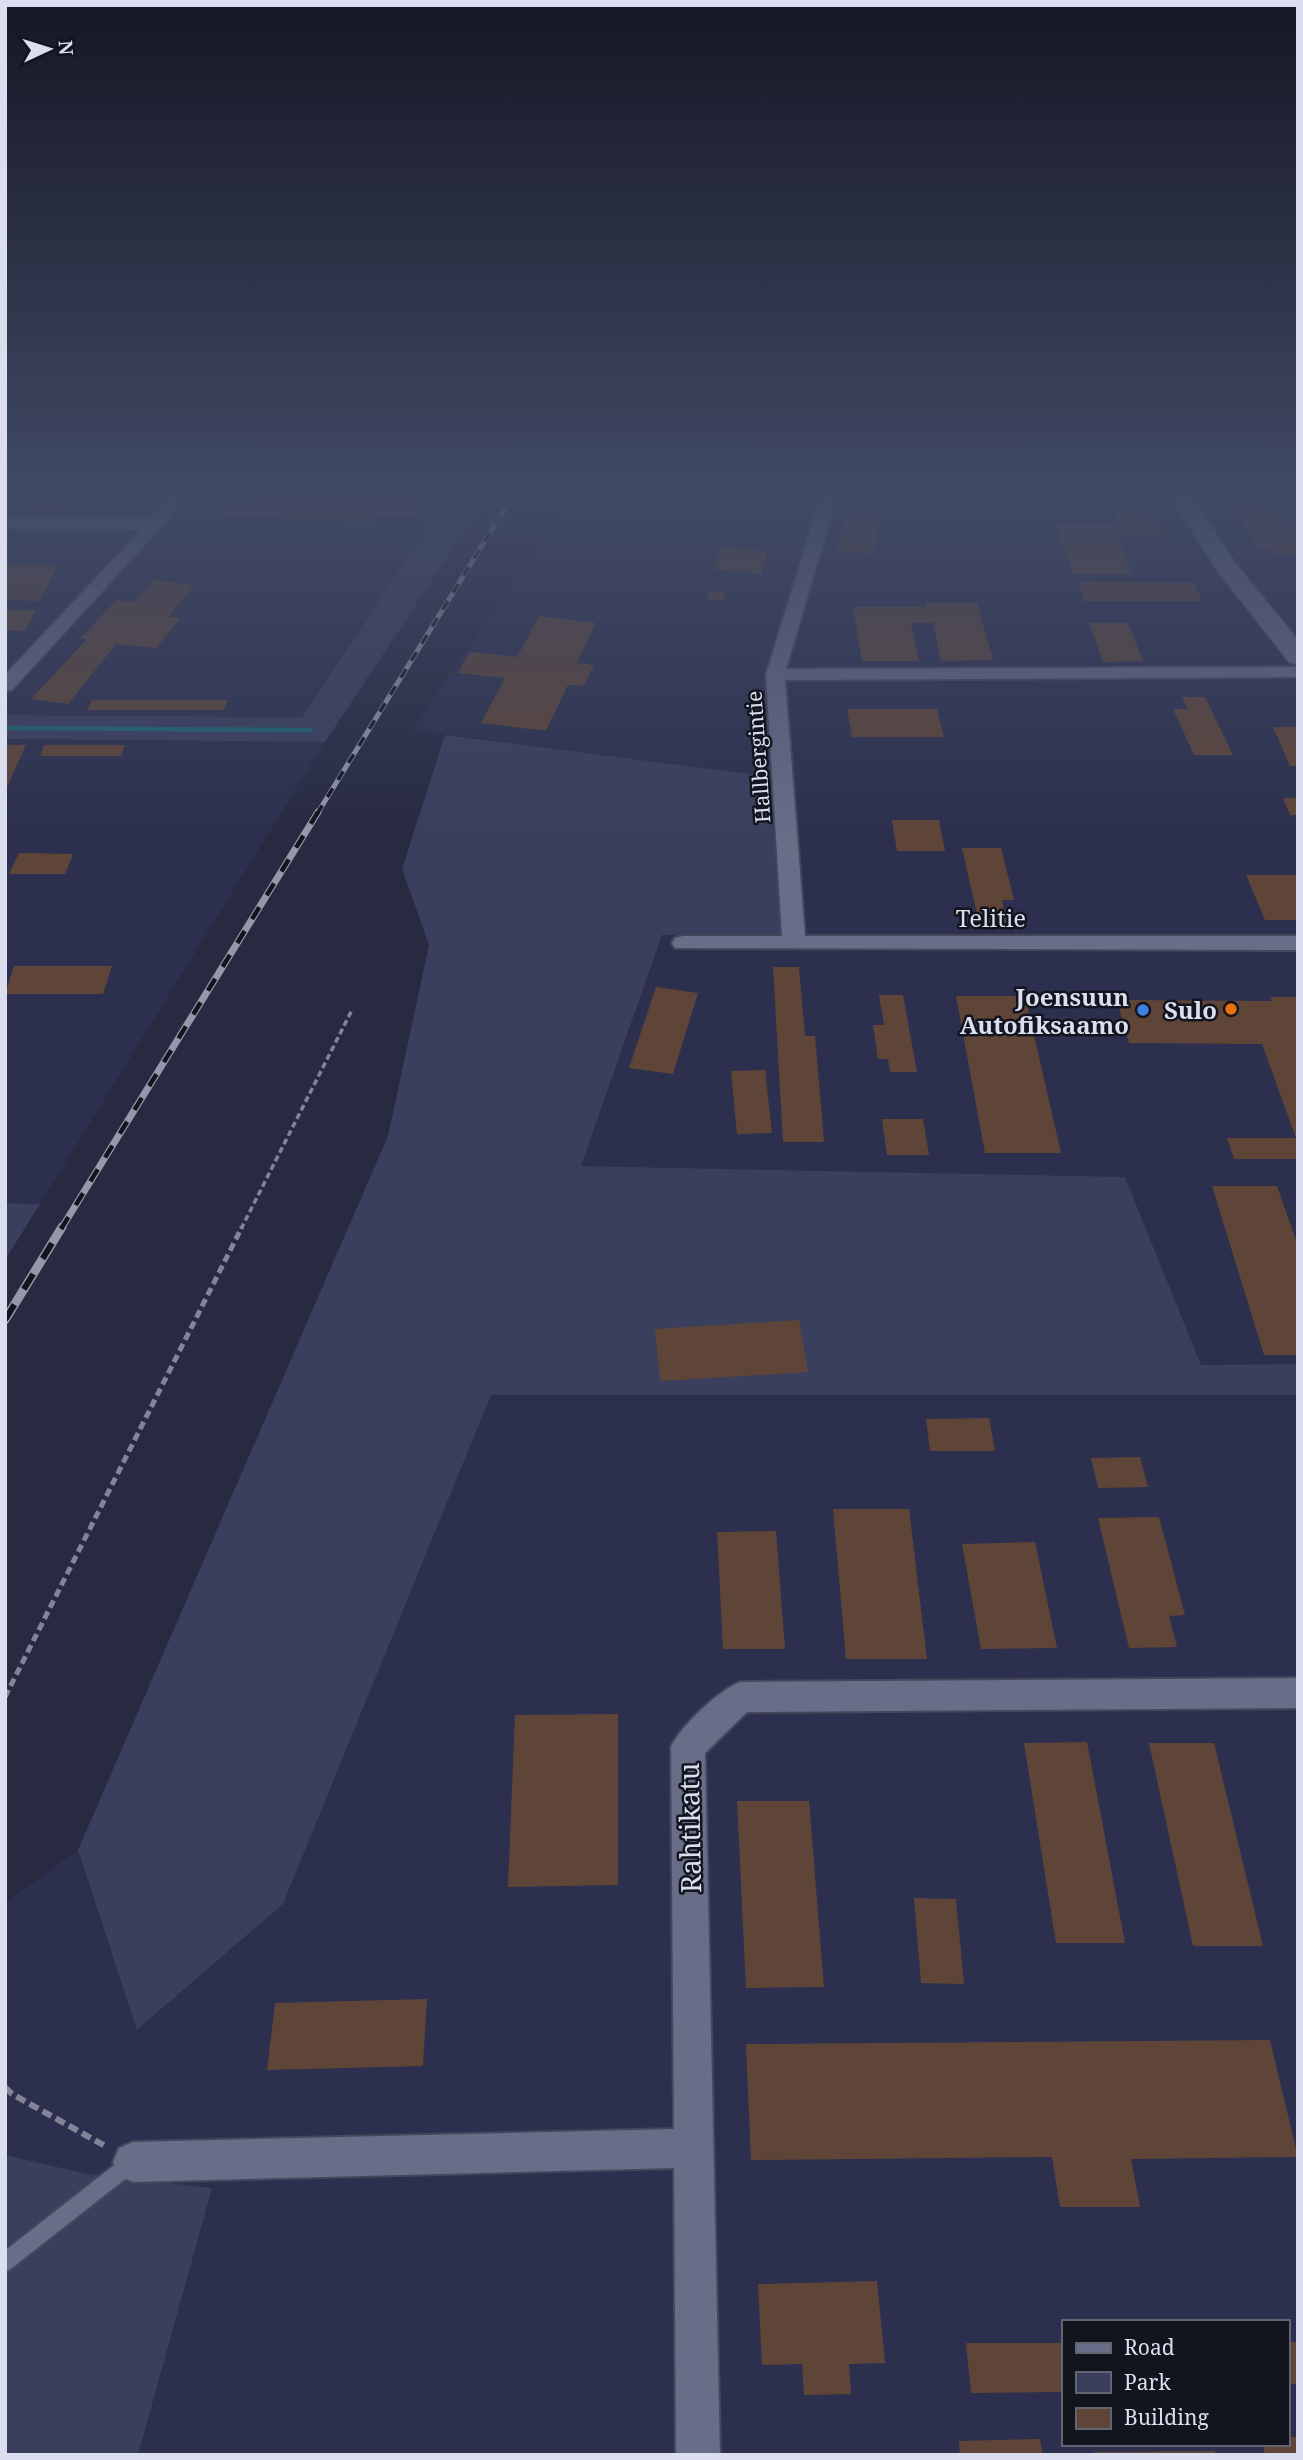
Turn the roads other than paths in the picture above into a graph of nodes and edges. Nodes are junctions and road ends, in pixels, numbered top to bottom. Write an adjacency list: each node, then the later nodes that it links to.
1 (78, 607): 7 (street)
2 (796, 607): 6 (street, Hallbergintie)
3 (1258, 607): 4 (main road)
4 (1298, 657)
5 (1298, 672): 6 (street)
6 (775, 676): 9 (street, Hallbergintie)
7 (5, 686)
8 (683, 943): 9 (street, Telitie)
9 (794, 943): 10 (street, Telitie)
10 (1298, 943)
11 (1298, 1693): 12 (street, Rahtikatu)
12 (693, 2148): 13 (street); 15 (street, Rahtikatu)
13 (133, 2162): 14 (lane)
14 (5, 2262)
15 (698, 2455)

